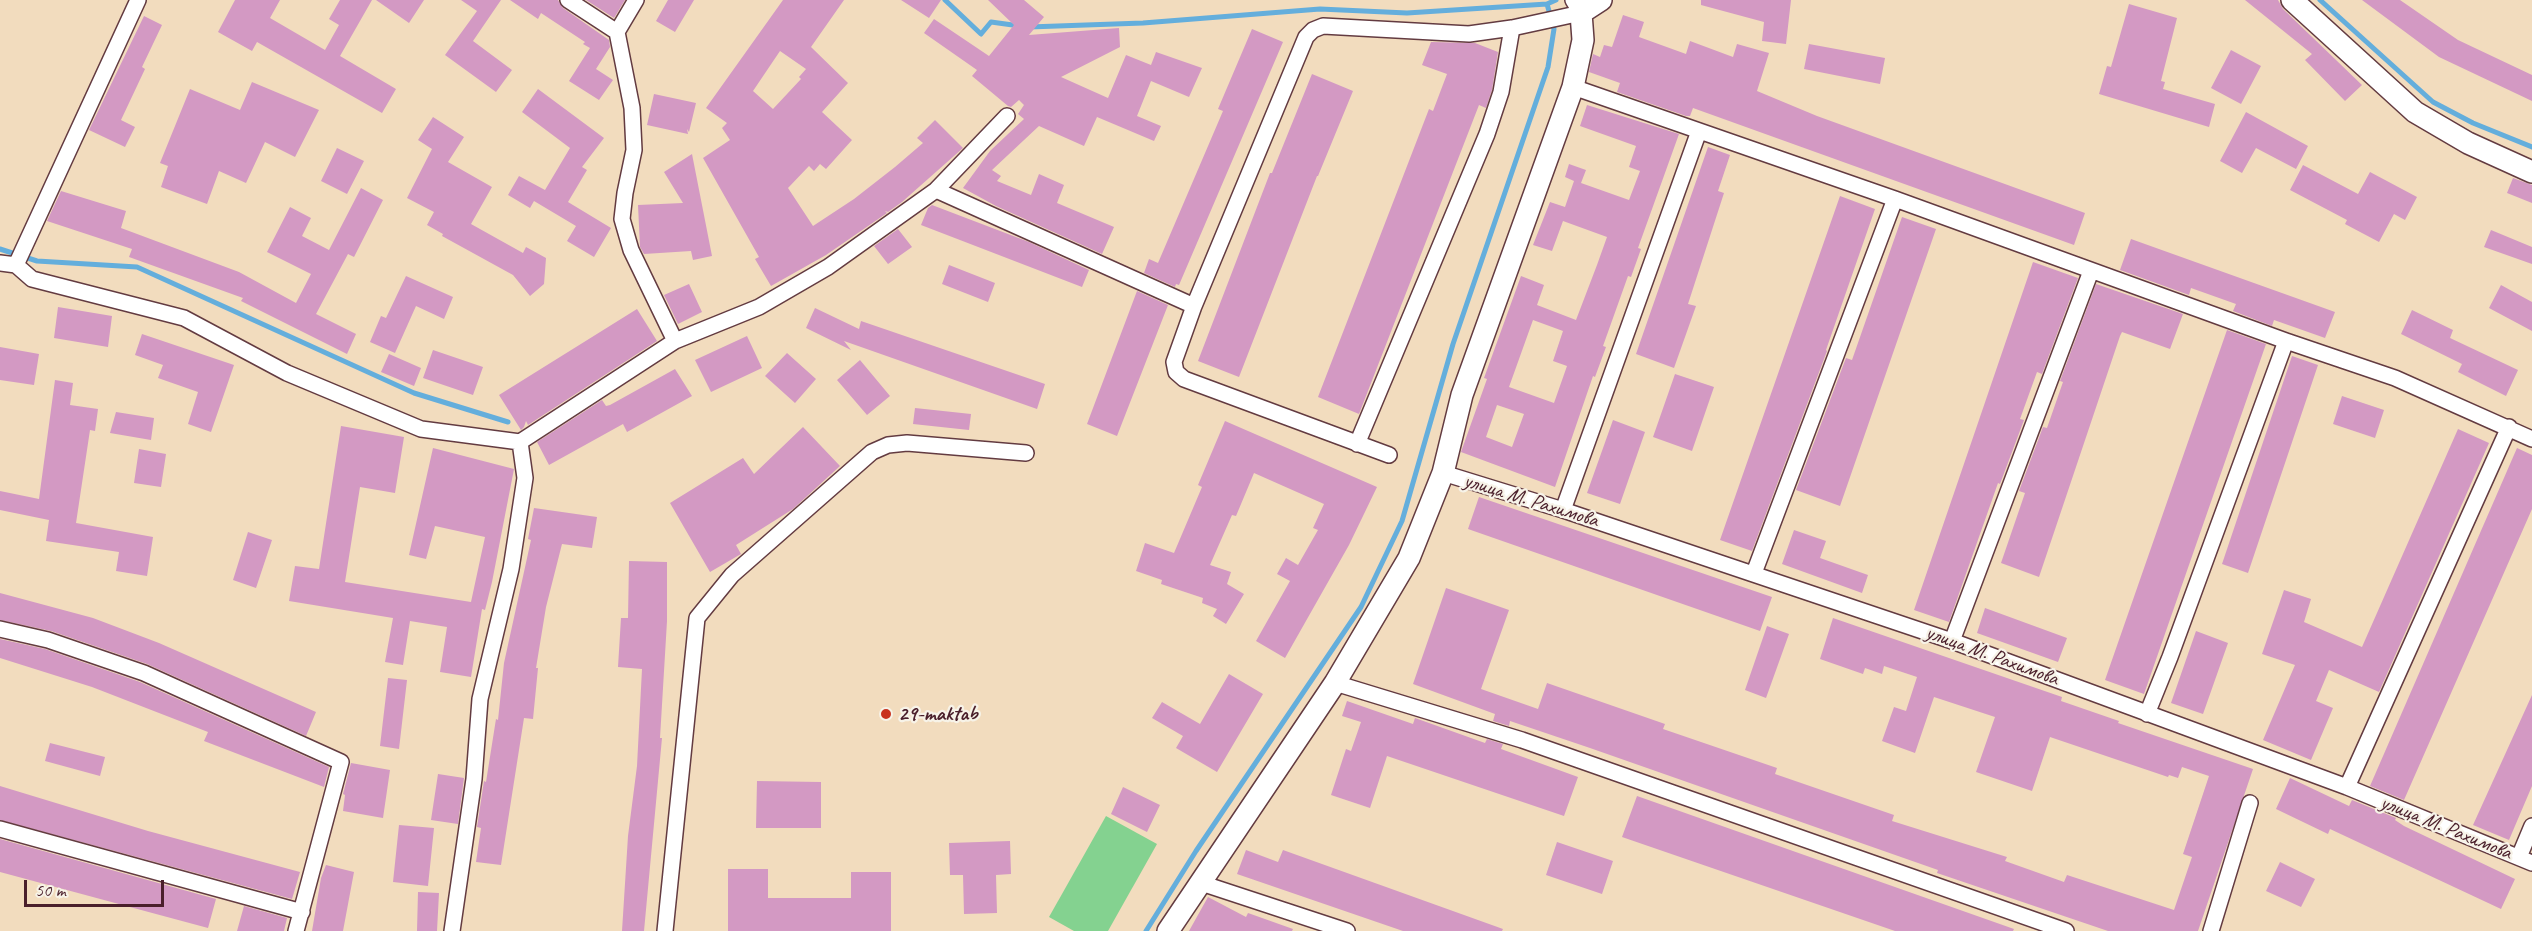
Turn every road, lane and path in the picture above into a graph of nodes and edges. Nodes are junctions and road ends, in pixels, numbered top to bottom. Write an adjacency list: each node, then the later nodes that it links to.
1 (138, 0): 16 (street)
2 (568, 0): 8 (street)
3 (636, 0): 8 (street)
4 (1601, 0): 6 (street)
5 (2292, 0): 12 (street)
6 (1573, 8): 7 (street); 9 (street)
7 (1512, 28): 18 (street); 24 (street)
8 (617, 32): 19 (street)
9 (1573, 87): 11 (street); 27 (street)
10 (1007, 116): 13 (street)
11 (1700, 131): 14 (street); 28 (street)
12 (2532, 172)
13 (936, 190): 18 (street); 19 (street)
14 (1895, 199): 17 (street); 29 (street)
15 (0, 263): 16 (street)
16 (16, 265): 23 (street)
17 (2091, 271): 20 (street); 31 (street)
18 (1194, 306): 24 (street)
19 (675, 341): 23 (street)
20 (2286, 341): 21 (street); 33 (street)
21 (2509, 428): 22 (street); 34 (street)
22 (2532, 439)
23 (520, 442): 42 (street)
24 (1357, 444): 26 (street)
25 (1026, 453): 43 (street)
26 (1389, 455)
27 (1443, 473): 28 (street, улица М. Рахимова); 32 (street)
28 (1563, 510): 29 (street, улица М. Рахимова)
29 (1754, 573): 31 (street, улица М. Рахимова)
30 (0, 629): 40 (street)
31 (1953, 640): 33 (street, улица М. Рахимова)
32 (1335, 683): 39 (street); 46 (street)
33 (2147, 714): 34 (street, улица М. Рахимова)
34 (2347, 787): 38 (street, улица М. Рахимова)
35 (2250, 803): 47 (street)
36 (2532, 826): 38 (street)
37 (0, 828): 40 (street)
38 (2525, 860)
39 (1201, 883): 44 (street); 45 (street)
40 (302, 912): 41 (street)
41 (296, 931)
42 (452, 931)
43 (665, 931)
44 (1168, 931)
45 (1347, 931)
46 (2066, 931)
47 (2211, 931)

